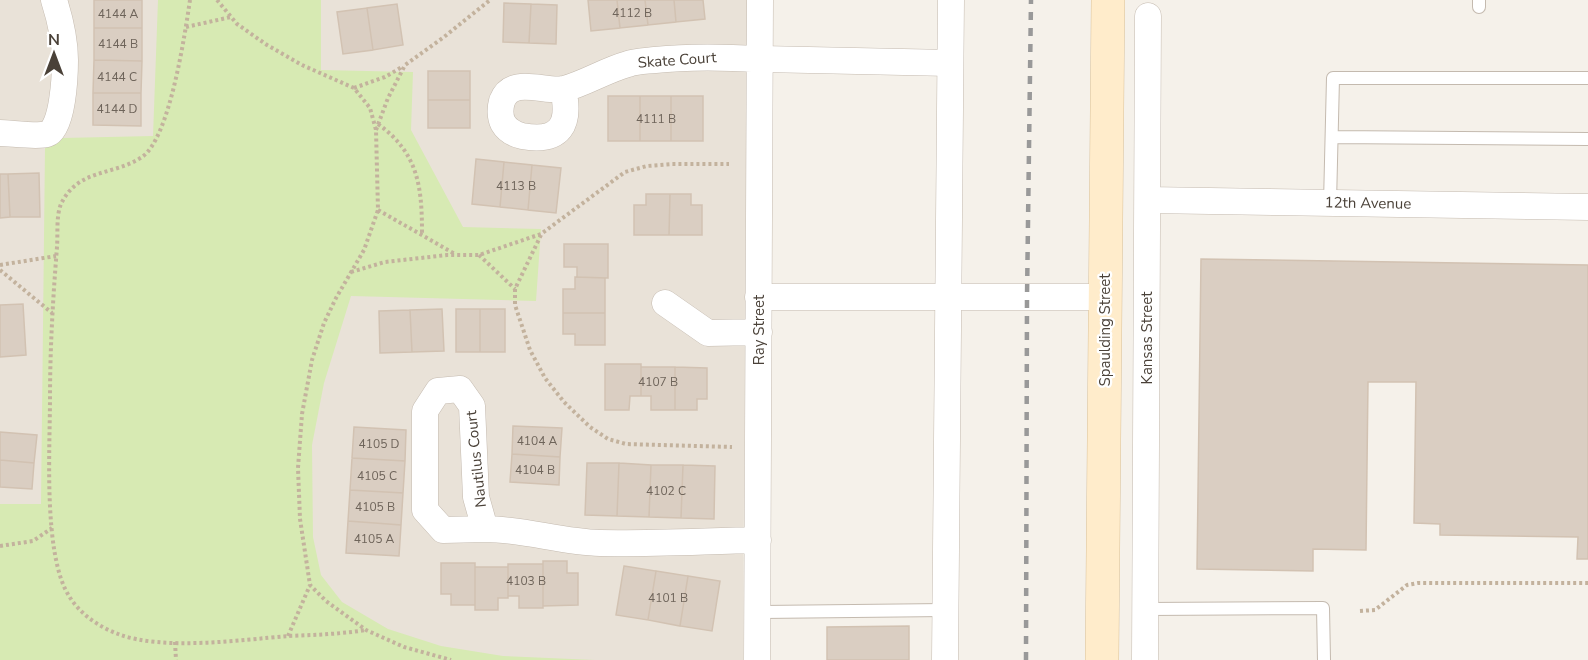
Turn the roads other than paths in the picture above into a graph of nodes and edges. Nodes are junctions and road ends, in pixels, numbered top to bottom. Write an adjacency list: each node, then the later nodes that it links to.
1 (54, 0): 10 (street)
2 (760, 0): 6 (street, Ray Street)
3 (951, 0): 7 (street)
4 (1108, 0): 18 (street, Spaulding Street)
5 (1148, 10): 13 (street, Kansas Street)
6 (759, 60): 7 (street, Skate Court); 9 (street, Skate Court); 16 (street, Ray Street)
7 (950, 63): 17 (street)
8 (1588, 78): 11 (lane)
9 (563, 89)
10 (0, 133)
11 (1332, 137): 12 (lane); 14 (lane)
12 (1588, 139)
13 (1148, 200): 14 (street, 12th Avenue); 23 (street, Kansas Street)
14 (1330, 202): 15 (street, 12th Avenue)
15 (1588, 207)
16 (758, 297): 17 (street); 20 (street, Ray Street)
17 (948, 297): 18 (street); 24 (street)
18 (1105, 297): 28 (street, Spaulding Street)
19 (665, 303): 20 (street)
20 (759, 332): 22 (street, Ray Street)
21 (485, 529): 21 (street, Nautilus Court); 22 (street, Nautilus Court)
22 (758, 540): 25 (street, Ray Street)
23 (1146, 609): 29 (street, Kansas Street); 30 (lane)
24 (945, 610): 25 (lane); 27 (street)
25 (757, 612): 26 (street, Ray Street)
26 (757, 660)
27 (945, 660)
28 (1102, 660)
29 (1145, 660)
30 (1324, 660)

